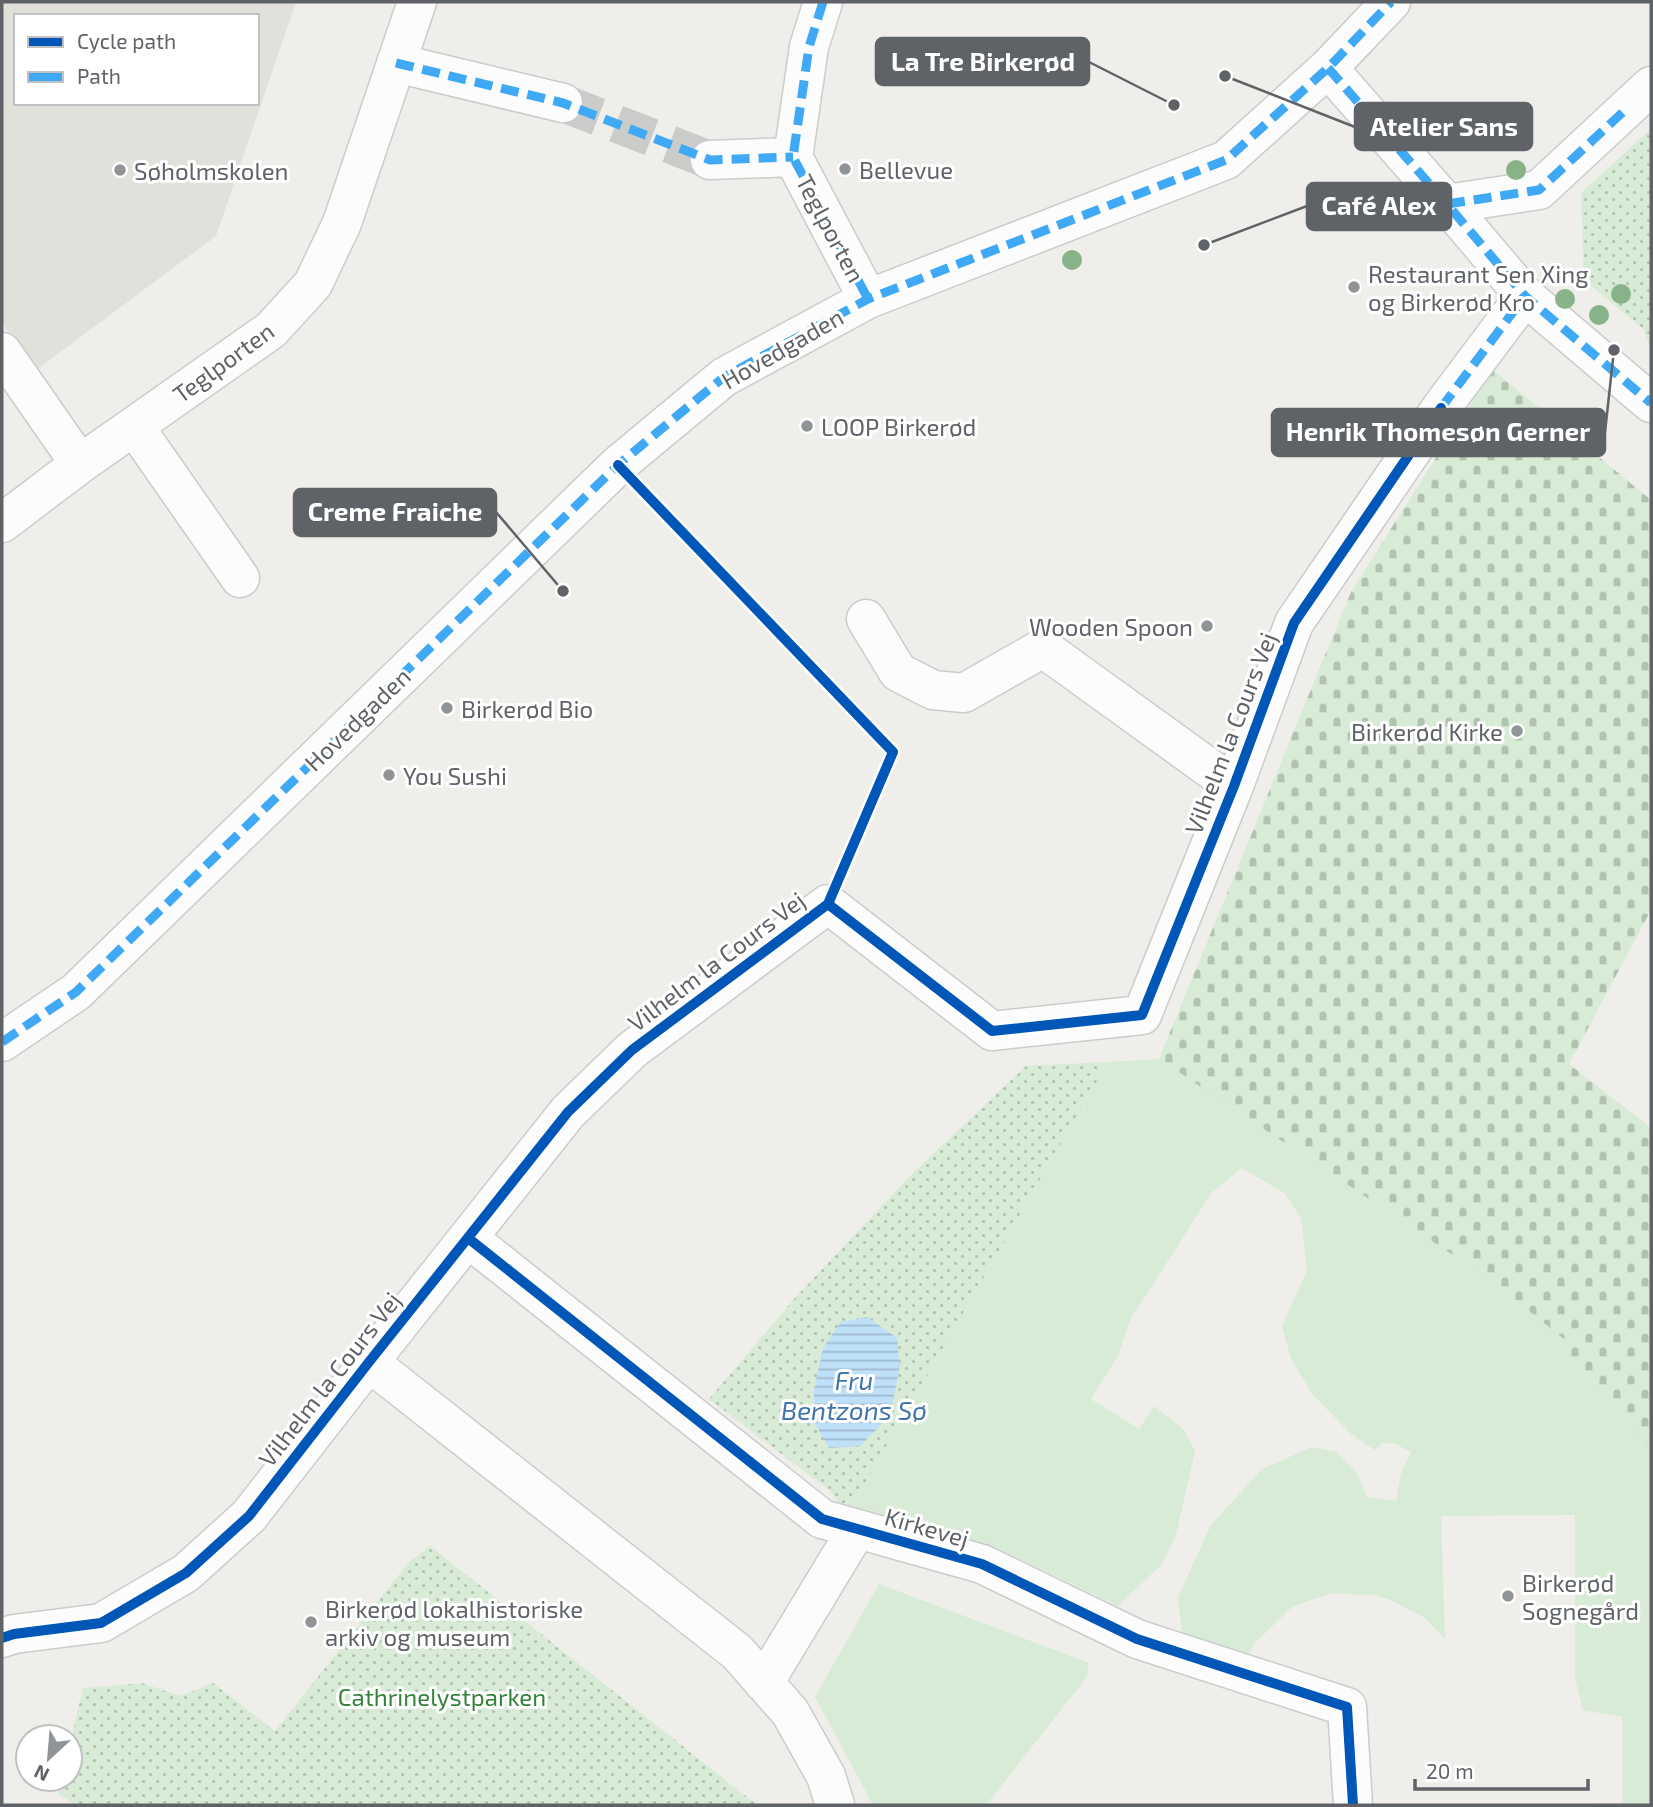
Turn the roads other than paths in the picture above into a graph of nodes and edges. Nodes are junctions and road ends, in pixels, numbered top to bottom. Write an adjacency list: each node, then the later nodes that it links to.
1 (417, 2): 4 (street, Teglporten)
2 (823, 2): 8 (street, Teglporten)
3 (1391, 2): 5 (street, Hovedgaden)
4 (397, 62): 7 (street); 15 (street, Teglporten)
5 (1328, 68): 10 (street); 12 (street, Hovedgaden)
6 (1651, 86): 10 (street)
7 (563, 103)
8 (793, 157): 9 (street, Teglporten); 12 (street, Teglporten)
9 (710, 160)
10 (1447, 204): 11 (street)
11 (1525, 296): 14 (street); 20 (street, Vilhelm la Cours Vej)
12 (868, 299): 21 (street, Hovedgaden)
13 (2, 352): 16 (street)
14 (1651, 403)
15 (134, 426): 16 (street, Teglporten); 18 (street)
16 (80, 464): 17 (street, Teglporten)
17 (2, 523)
18 (240, 578)
19 (866, 619): 20 (street)
20 (1234, 786): 22 (street, Vilhelm la Cours Vej)
21 (2, 1042)
22 (468, 1238): 23 (street, Vilhelm la Cours Vej); 24 (street, Kirkevej)
23 (369, 1362): 25 (street, Vilhelm la Cours Vej); 26 (street, Vilhelm la Cours Vej)
24 (857, 1529): 26 (street); 28 (street, Kirkevej)
25 (6, 1633)
26 (764, 1683): 27 (street, Vilhelm la Cours Vej)
27 (835, 1805)
28 (1353, 1805)

